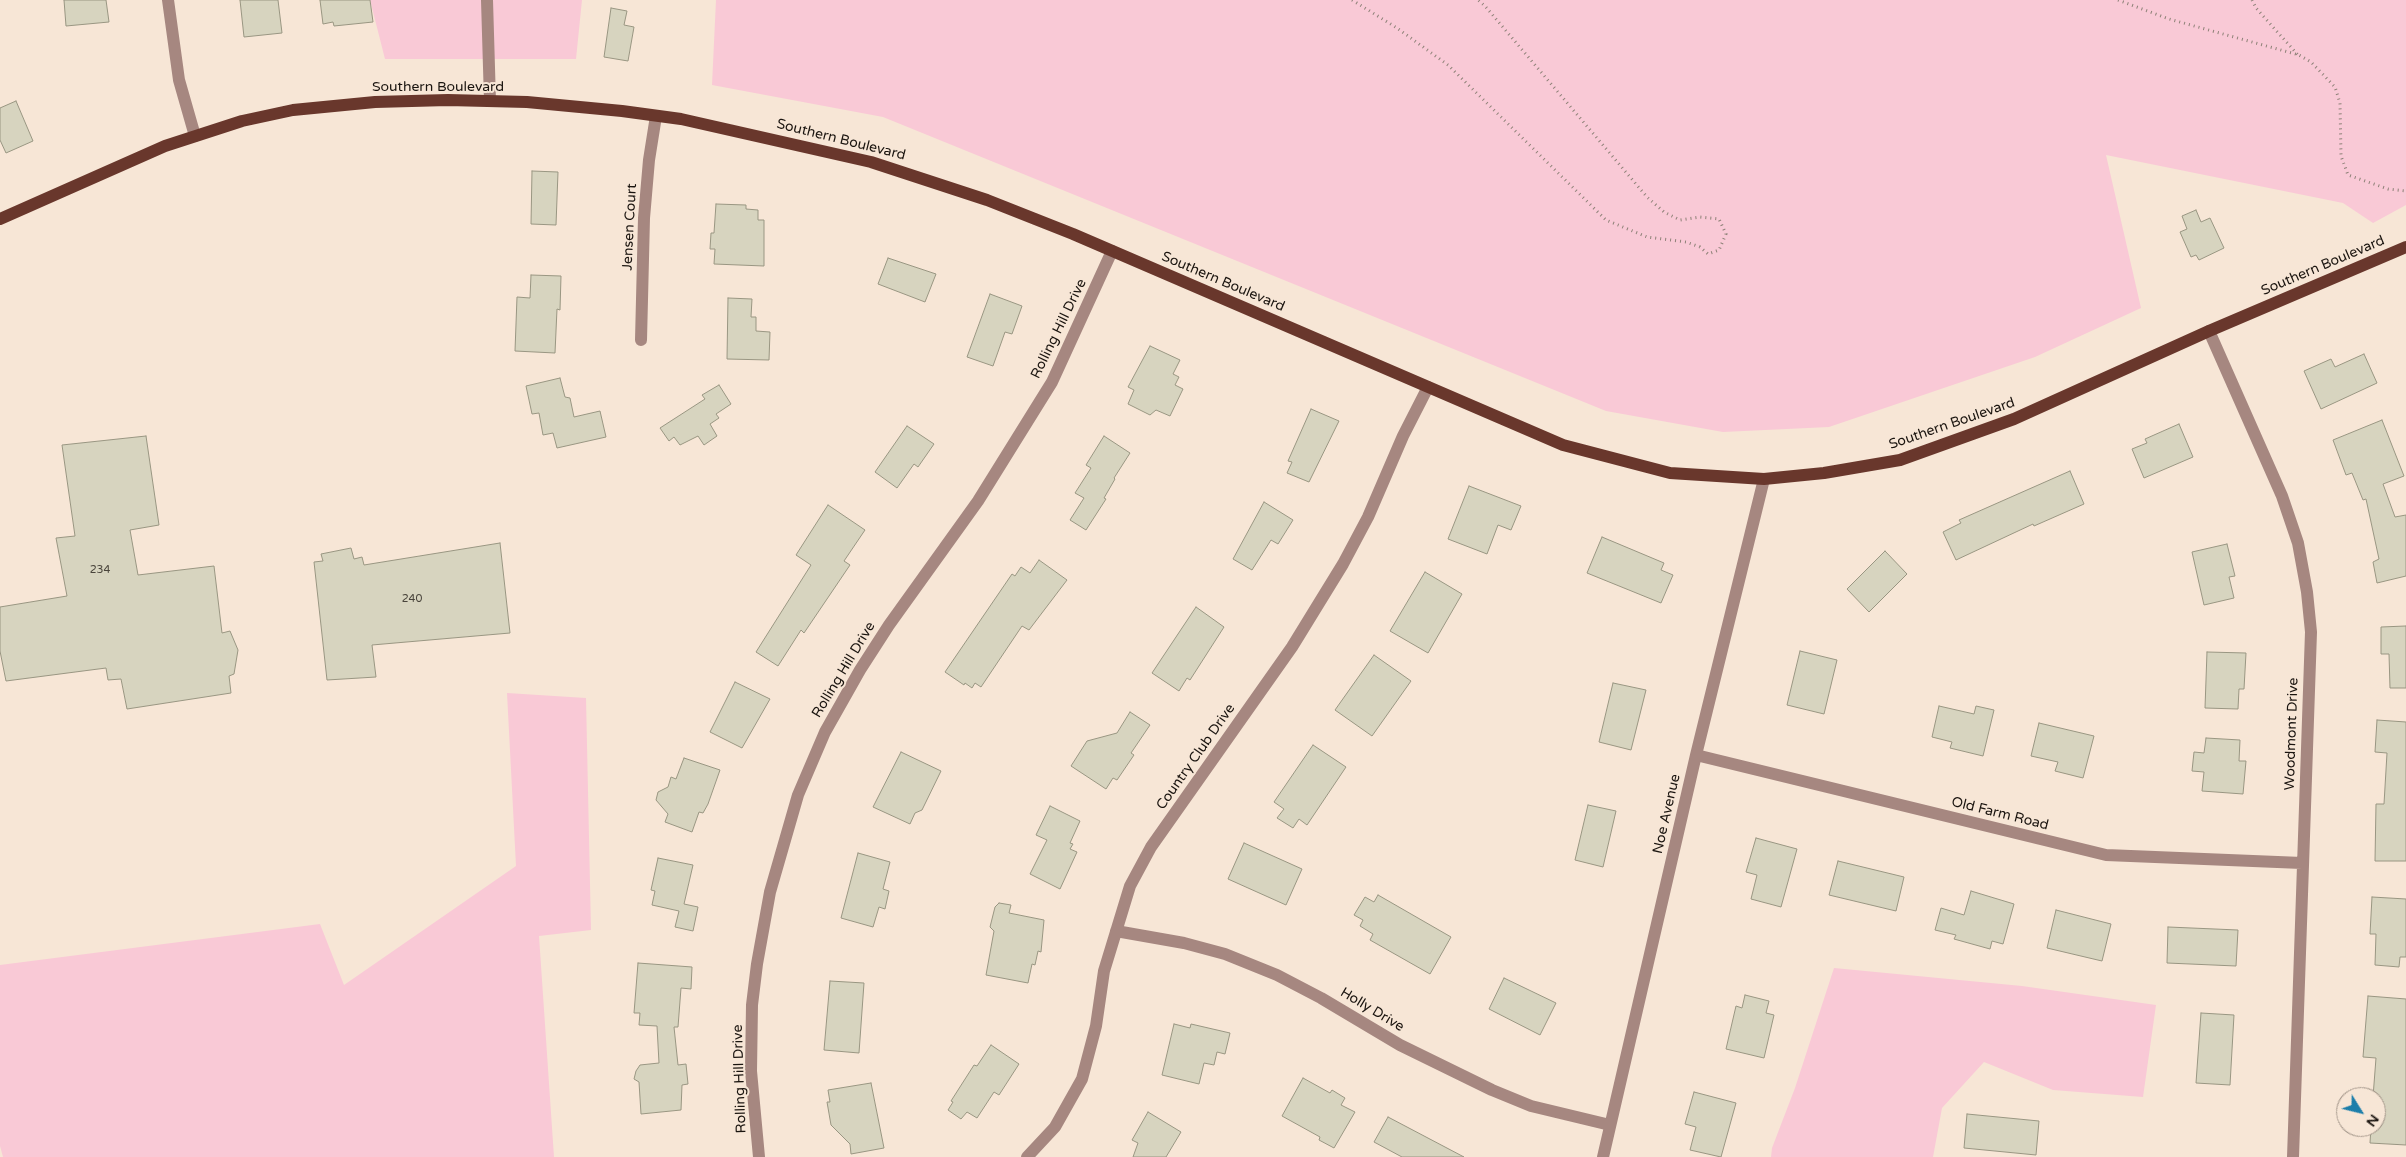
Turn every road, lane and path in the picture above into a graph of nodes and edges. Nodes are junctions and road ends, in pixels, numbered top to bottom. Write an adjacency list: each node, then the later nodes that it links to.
1 (168, 0): 10 (street)
2 (487, 0): 8 (street)
3 (1352, 0): 4 (path)
4 (1478, 0)
5 (2118, 0): 7 (path)
6 (2252, 0): 7 (path)
7 (2299, 55): 11 (path)
8 (490, 101): 9 (main road, Southern Boulevard); 10 (main road, Southern Boulevard)
9 (656, 116): 14 (main road, Southern Boulevard); 16 (street, Jensen Court)
10 (195, 136): 12 (main road, Southern Boulevard)
11 (2406, 191)
12 (0, 219)
13 (2406, 247): 15 (main road, Southern Boulevard)
14 (1112, 251): 17 (main road, Southern Boulevard); 23 (street, Rolling Hill Drive)
15 (2209, 331): 18 (main road, Southern Boulevard); 20 (street, Woodmont Drive)
16 (641, 340)
17 (1428, 387): 18 (main road, Southern Boulevard); 21 (street, Country Club Drive)
18 (1764, 479): 19 (street, Noe Avenue)
19 (1696, 755): 20 (street, Old Farm Road); 22 (street, Noe Avenue)
20 (2302, 864): 26 (street, Woodmont Drive)
21 (1116, 930): 22 (street, Holly Drive); 24 (street, Country Club Drive)
22 (1610, 1124): 25 (street, Noe Avenue)
23 (759, 1157)
24 (1027, 1157)
25 (1603, 1157)
26 (2293, 1157)

